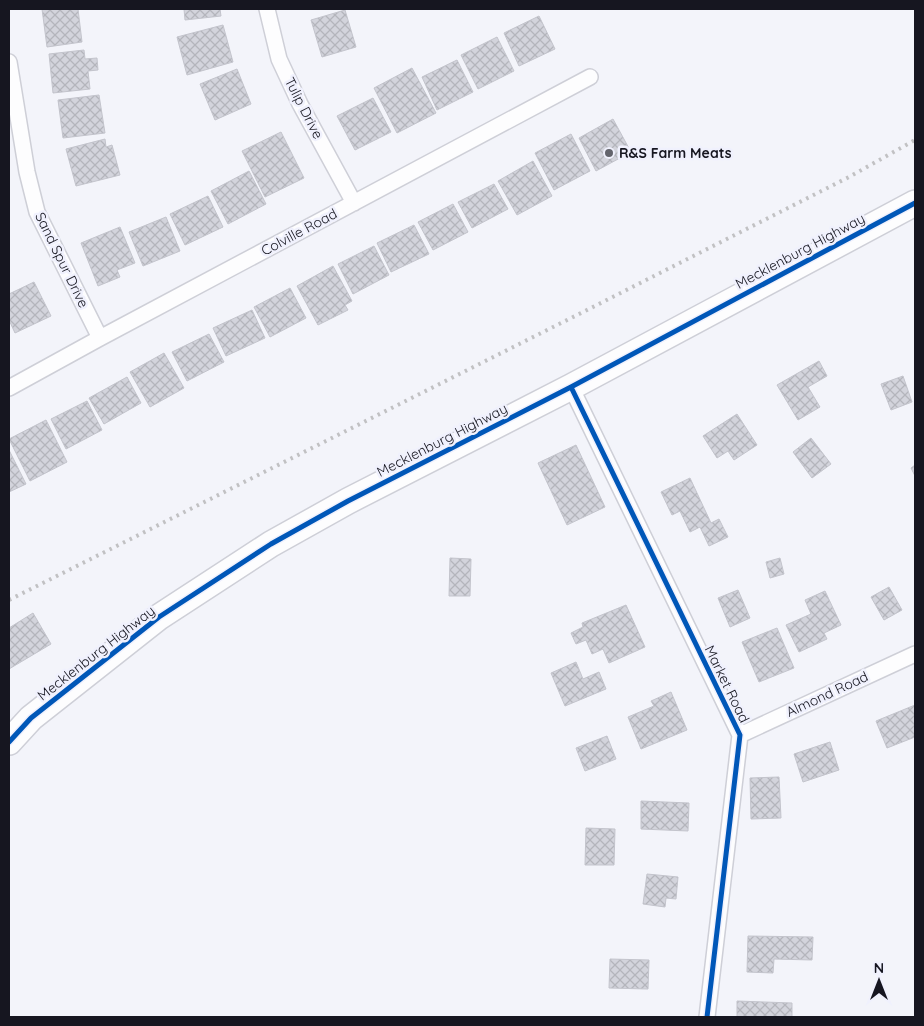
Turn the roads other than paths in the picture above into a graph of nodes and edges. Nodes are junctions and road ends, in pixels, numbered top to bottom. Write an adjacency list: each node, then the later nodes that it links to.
1 (267, 9): 4 (street, Tulip Drive)
2 (9, 62): 6 (street, Sand Spur Drive)
3 (590, 77): 4 (street, Colville Road)
4 (354, 203): 6 (street, Colville Road)
5 (915, 203): 7 (main road, Mecklenburg Highway)
6 (100, 338): 8 (street, Colville Road)
7 (571, 387): 10 (street, Market Road); 11 (main road, Mecklenburg Highway)
8 (9, 388)
9 (915, 654): 10 (street, Almond Road)
10 (740, 734): 12 (street, Market Road)
11 (9, 742)
12 (707, 1017)

